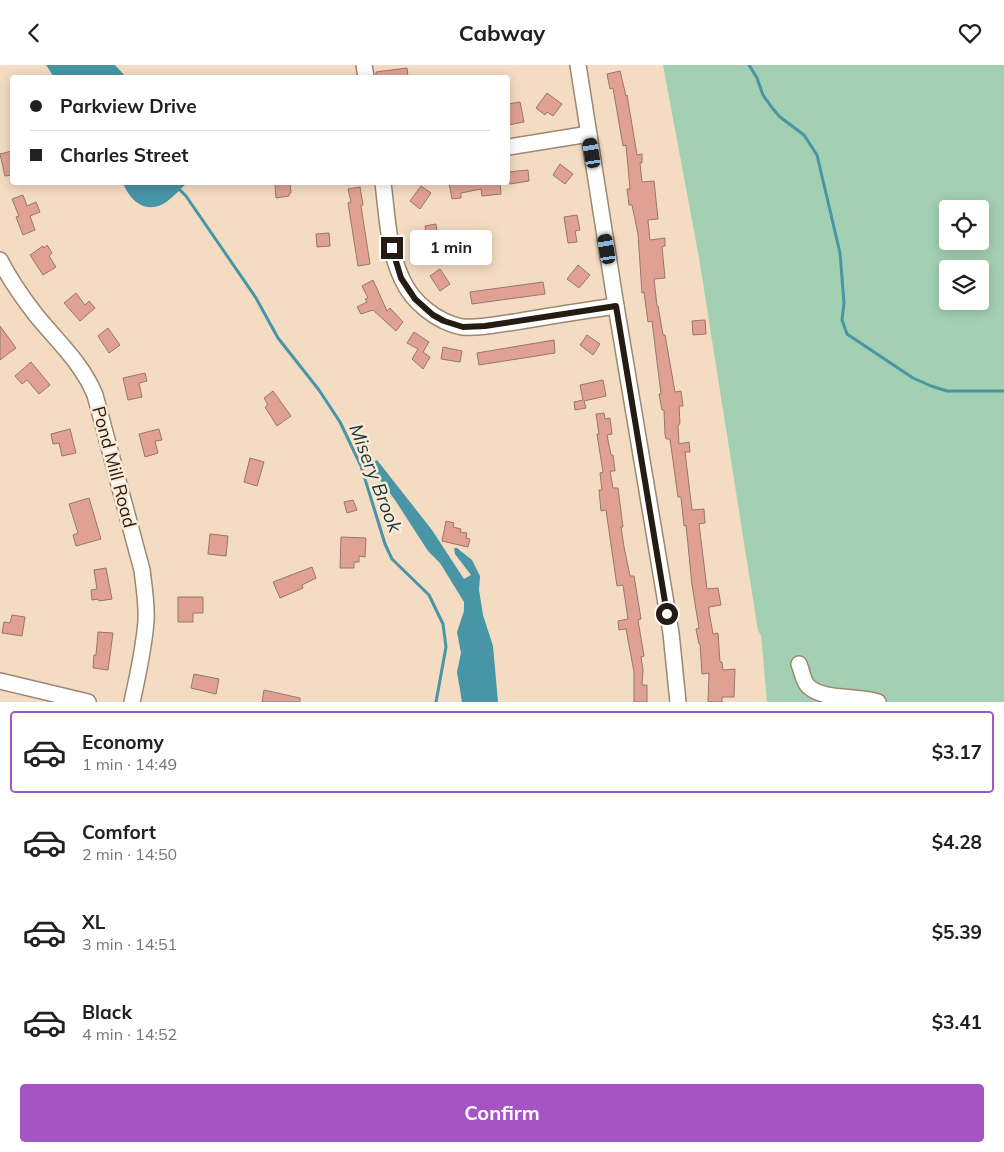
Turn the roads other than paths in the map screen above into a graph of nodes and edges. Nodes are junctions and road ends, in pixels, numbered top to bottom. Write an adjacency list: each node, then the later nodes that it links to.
1 (578, 65): 2 (street)
2 (589, 134): 3 (street); 6 (street)
3 (510, 147)
4 (383, 185): 6 (street)
5 (0, 260): 10 (street, Pond Mill Road)
6 (616, 306): 11 (street)
7 (799, 664): 12 (street)
8 (0, 681): 9 (street)
9 (88, 702)
10 (132, 702)
11 (678, 702)
12 (878, 702)

